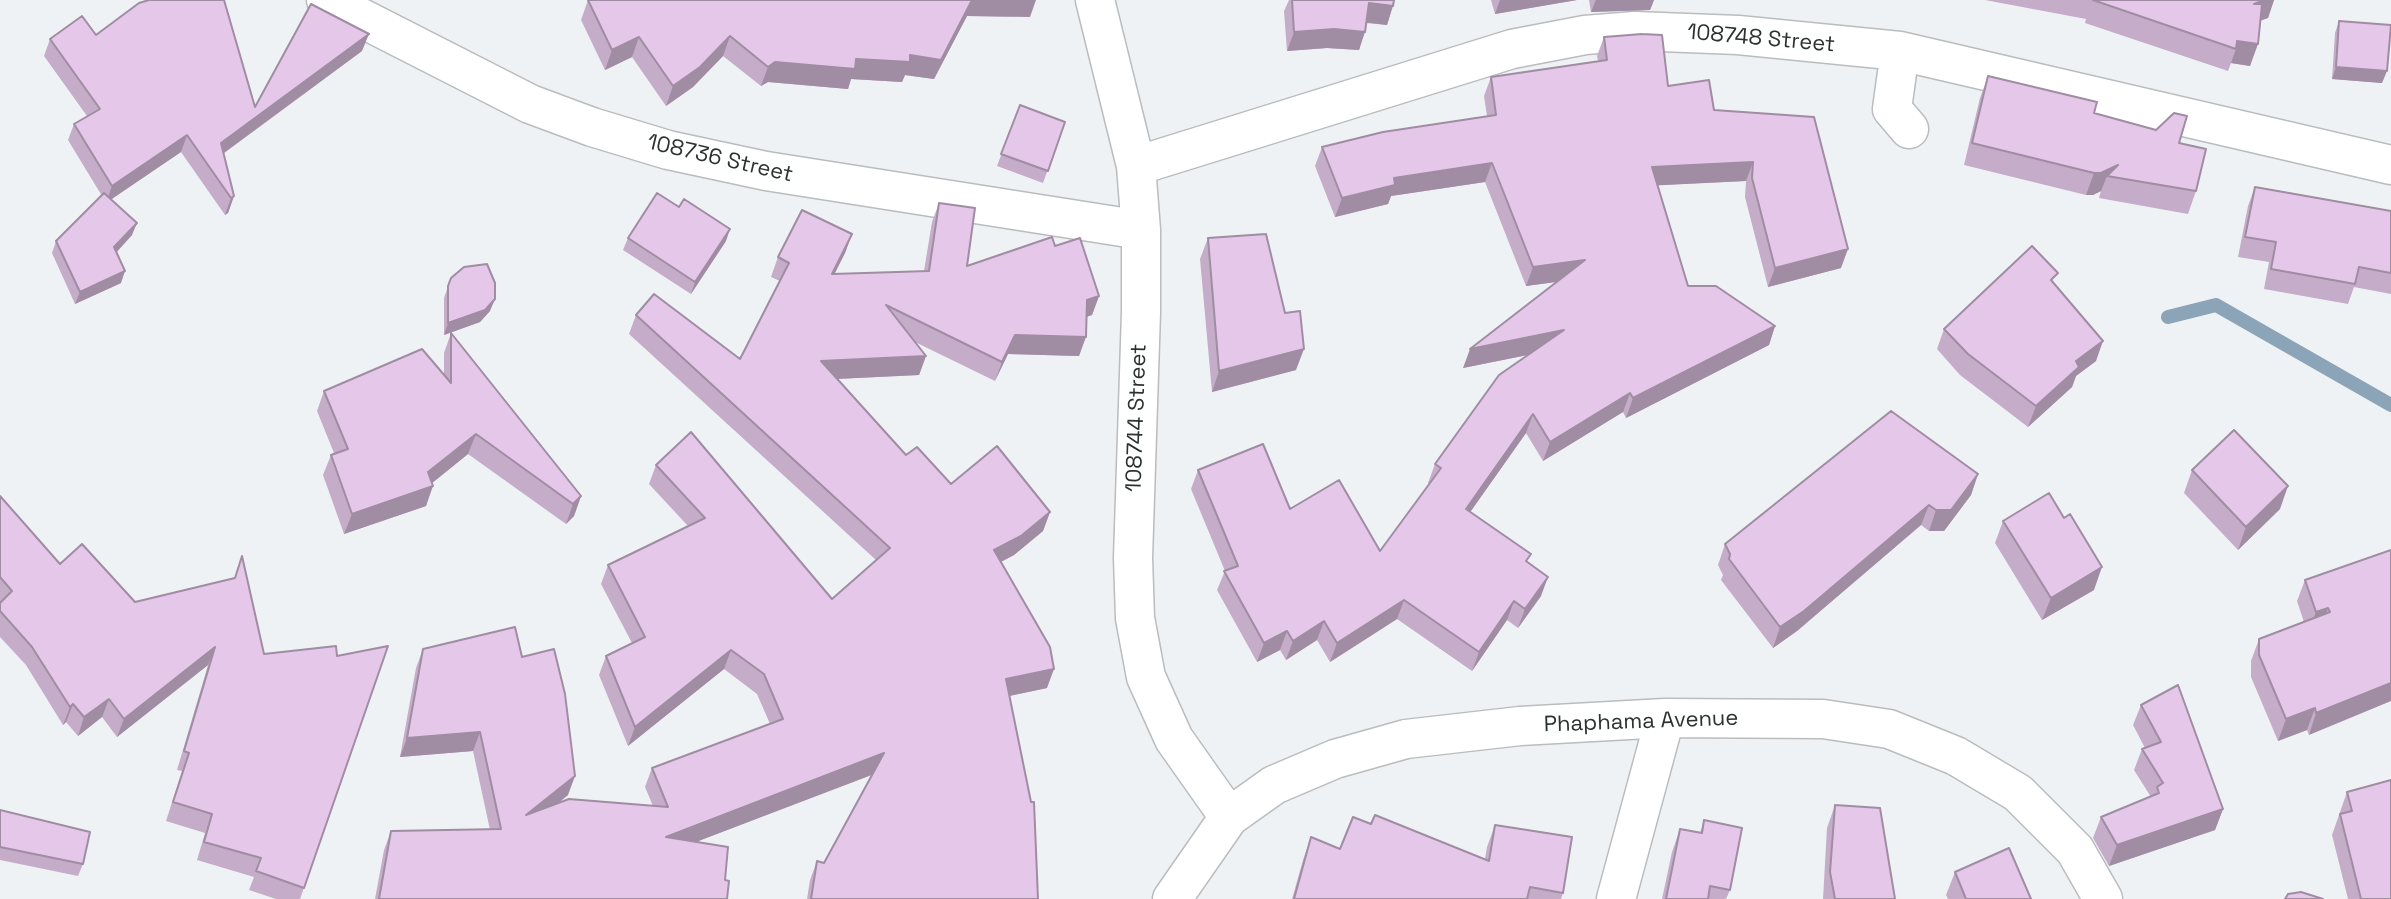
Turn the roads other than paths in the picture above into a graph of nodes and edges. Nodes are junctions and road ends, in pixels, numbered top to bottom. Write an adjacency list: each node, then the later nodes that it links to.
1 (326, 0): 7 (street, 108736 Street)
2 (1095, 0): 6 (street, 108744 Street)
3 (1900, 51): 4 (street); 5 (street, 108748 Street); 6 (street, 108748 Street)
4 (1909, 129)
5 (2391, 165)
6 (1136, 166): 7 (street, 108744 Street)
7 (1141, 230): 9 (street, 108744 Street)
8 (1665, 718): 9 (street, Phaphama Avenue); 11 (street); 12 (street, Phaphama Avenue)
9 (1229, 817): 10 (street, Phaphama Avenue)
10 (1172, 899)
11 (1616, 899)
12 (2103, 899)

